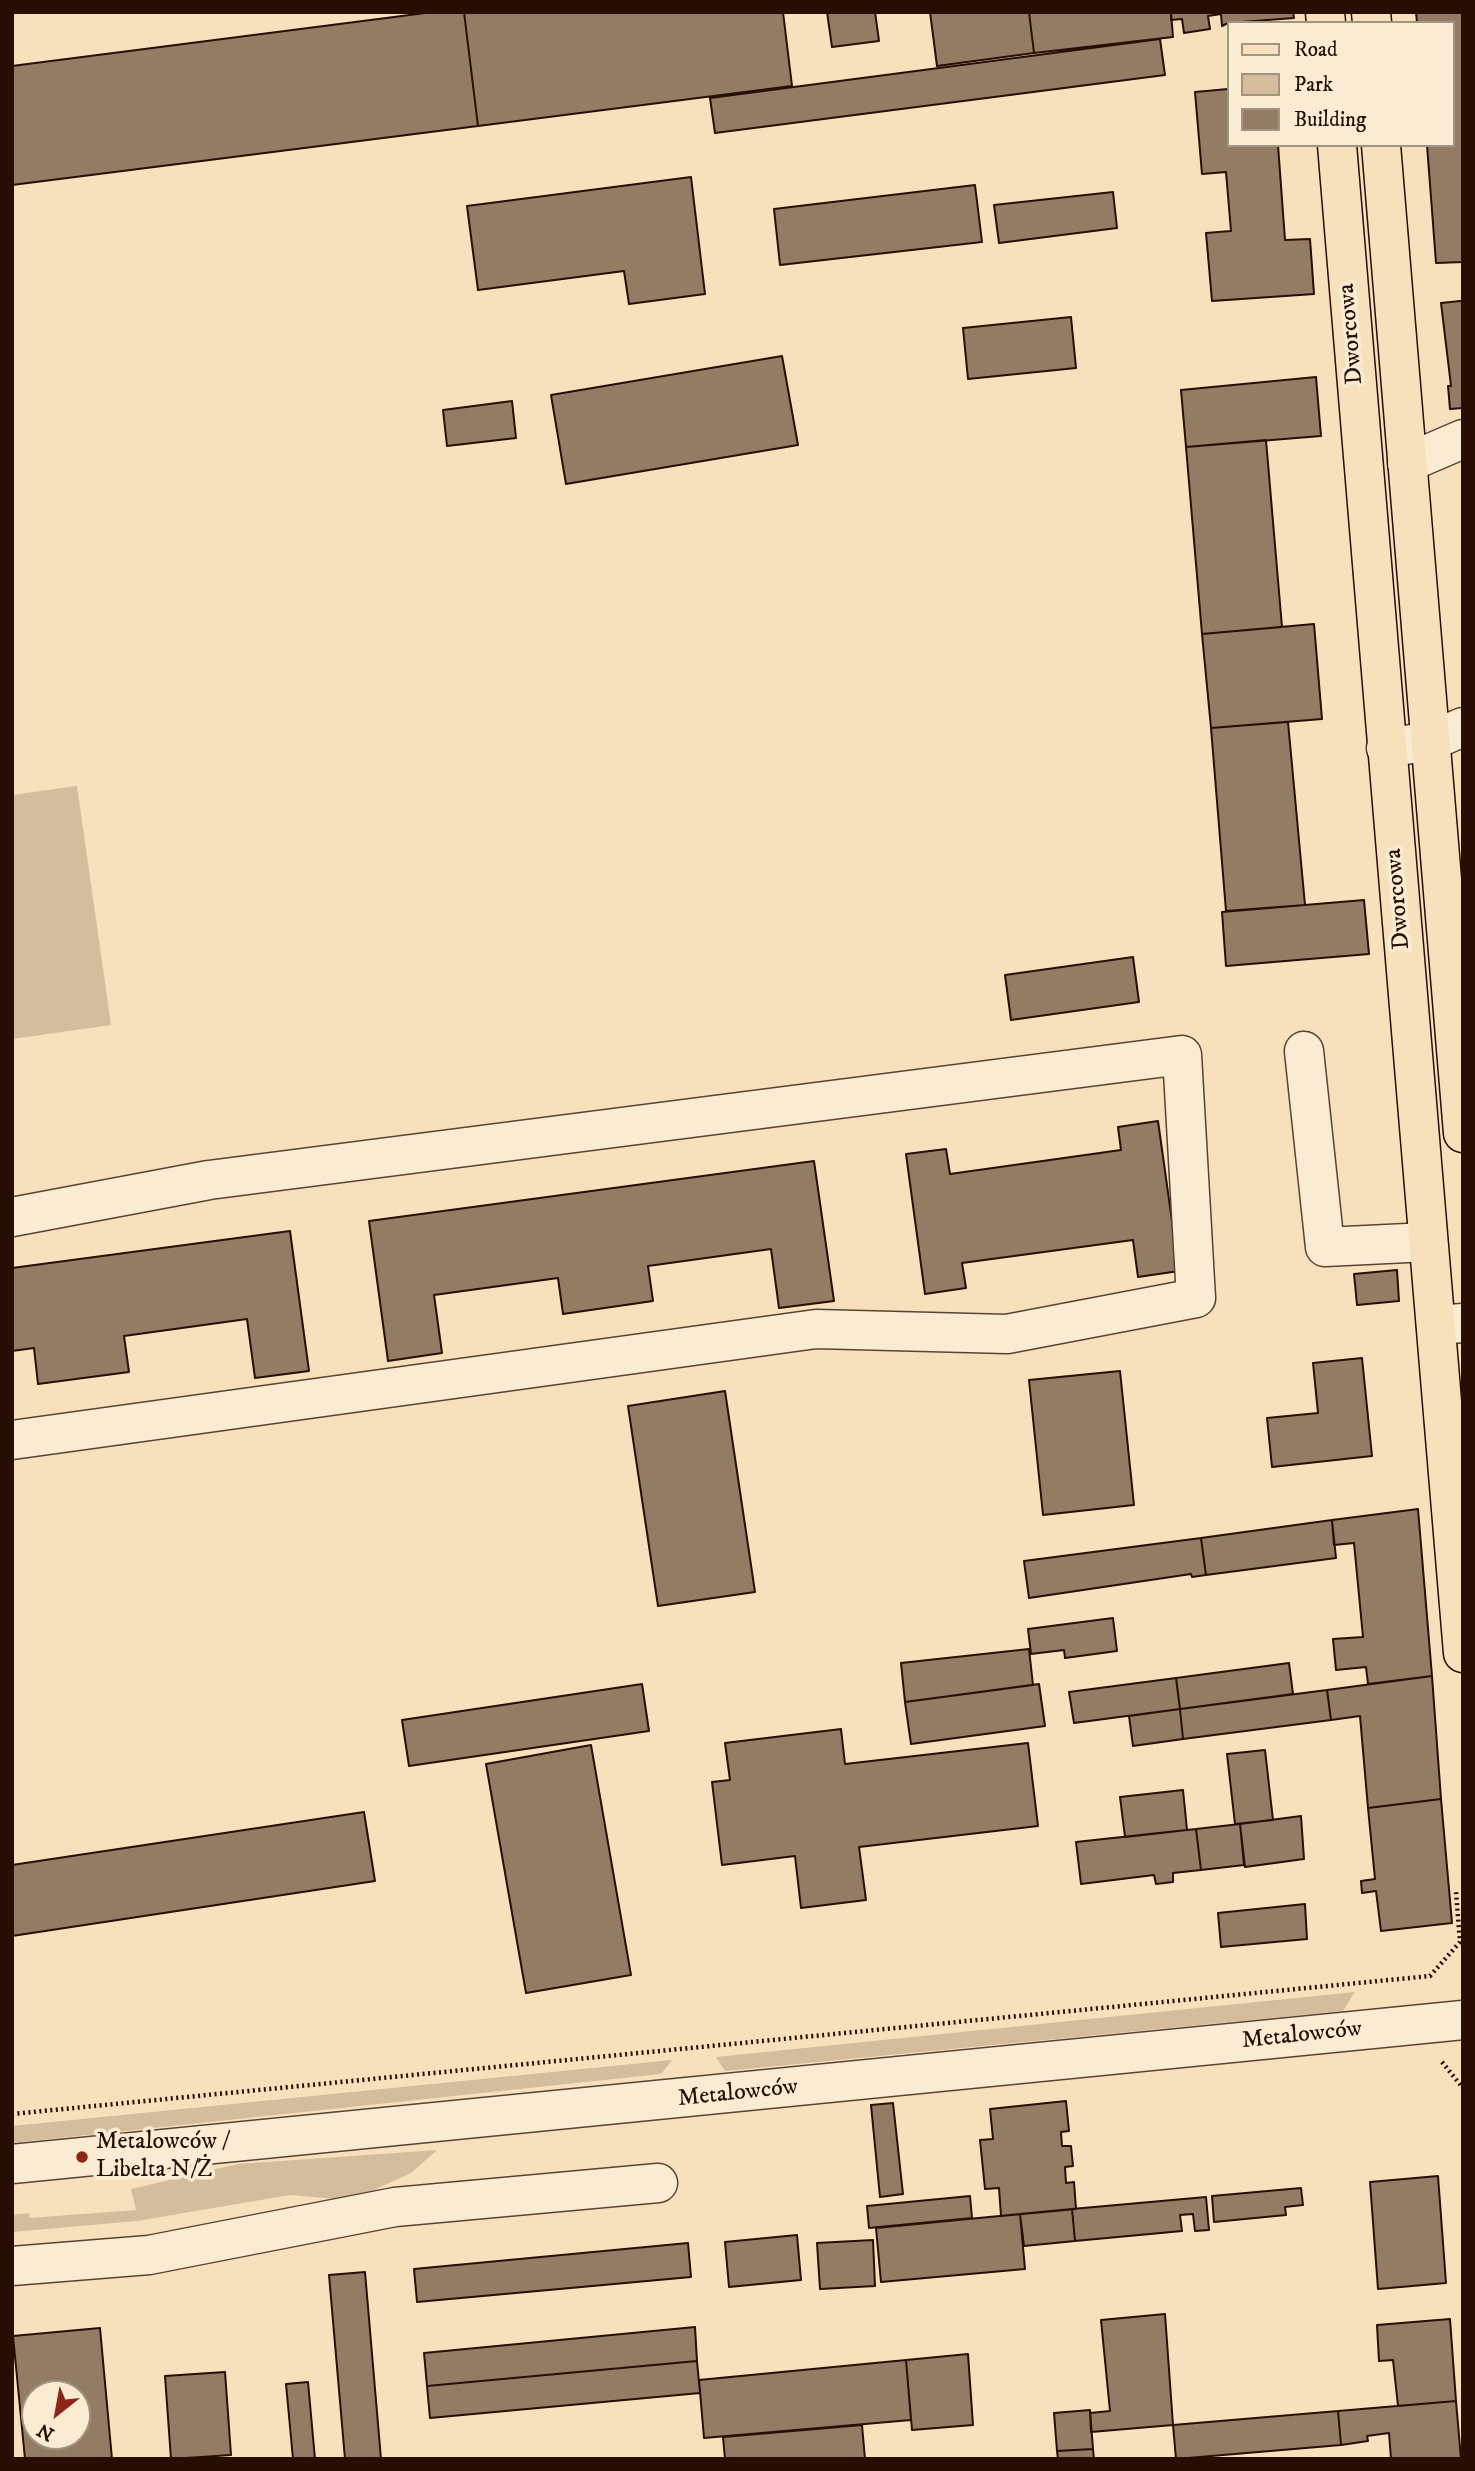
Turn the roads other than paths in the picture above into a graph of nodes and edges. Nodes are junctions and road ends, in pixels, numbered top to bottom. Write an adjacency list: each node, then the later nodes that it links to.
1 (1337, 147): 6 (main road, Dworcowa)
2 (1381, 147): 4 (main road, Dworcowa)
3 (1463, 439): 4 (street)
4 (1407, 463): 5 (main road, Dworcowa)
5 (1447, 734): 6 (street); 8 (main road, Dworcowa)
6 (1386, 748): 10 (main road, Dworcowa)
7 (1304, 1051): 10 (street)
8 (1463, 1133)
9 (12, 1217): 12 (street)
10 (1428, 1242): 11 (main road, Dworcowa)
11 (1449, 1324): 13 (main road, Dworcowa)
12 (12, 1440)
13 (1463, 1653)
14 (1463, 2020): 15 (street, Metalowców)
15 (12, 2164)
16 (658, 2183): 17 (street)
17 (12, 2266)

